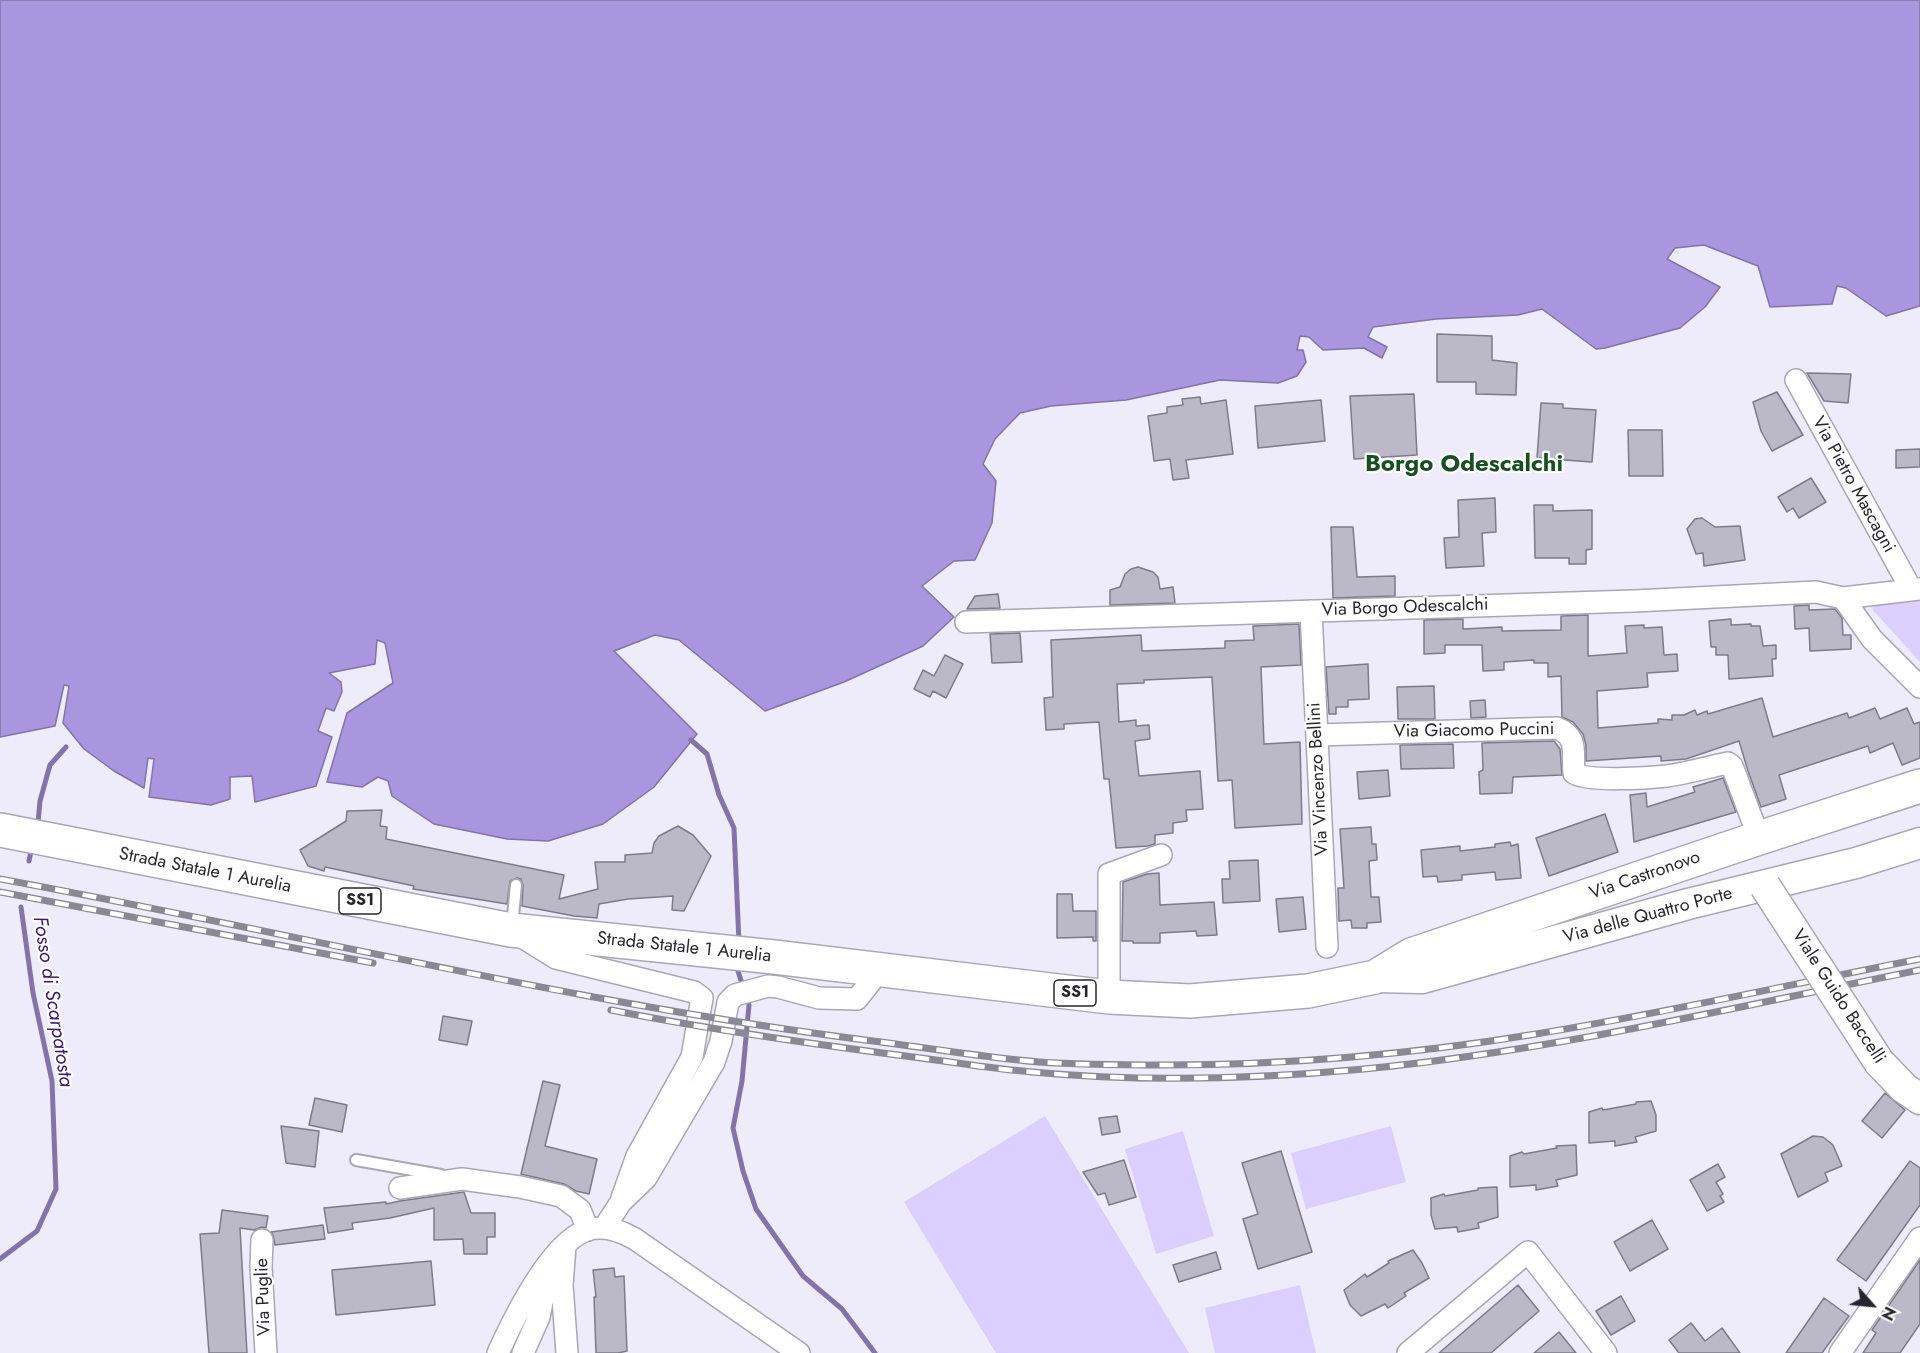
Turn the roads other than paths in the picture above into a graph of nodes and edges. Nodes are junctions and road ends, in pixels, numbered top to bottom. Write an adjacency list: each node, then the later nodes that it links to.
1 (1796, 380): 2 (street, Via Pietro Mascagni)
2 (1915, 589): 3 (street, Via Borgo Odescalchi)
3 (1843, 598): 4 (street, Via Borgo Odescalchi); 6 (street)
4 (1311, 611): 5 (street, Via Borgo Odescalchi); 7 (street, Via Vincenzo Bellini)
5 (966, 622)
6 (1920, 687)
7 (1317, 735): 10 (street, Via Giacomo Puccini); 16 (street, Via Vincenzo Bellini)
8 (1920, 786): 10 (main road, Via Castronovo)
9 (0, 831): 15 (main road, Strada Statale 1 Aurelia / SS1)
10 (1759, 838): 18 (main road, Via Castronovo)
11 (1920, 843): 14 (main road, Via delle Quattro Porte)
12 (1161, 855): 19 (street)
13 (516, 885): 15 (lane)
14 (1765, 886): 18 (main road, Via delle Quattro Porte); 20 (main road, Viale Guido Baccelli, bridge)
15 (511, 930): 17 (main road, Strada Statale 1 Aurelia / SS1); 24 (street)
16 (1327, 948)
17 (776, 972): 19 (main road, Strada Statale 1 Aurelia / SS1); 24 (street)
18 (1375, 977): 19 (main road, Strada Statale 1 Aurelia / SS1)
19 (1109, 997)
20 (1920, 1100)
21 (356, 1160): 22 (lane)
22 (462, 1179): 23 (street); 25 (street)
23 (400, 1188)
24 (621, 1202): 25 (street)
25 (596, 1229): 28 (street); 34 (street)
26 (1920, 1238): 37 (street)
27 (262, 1240): 30 (street, Via Puglie)
28 (565, 1246): 29 (street); 33 (street)
29 (549, 1264): 31 (street); 32 (street)
30 (266, 1353)
31 (498, 1353)
32 (523, 1353)
33 (567, 1353)
34 (799, 1353)
35 (1408, 1353): 36 (street)
36 (1606, 1353)
37 (1840, 1353)

